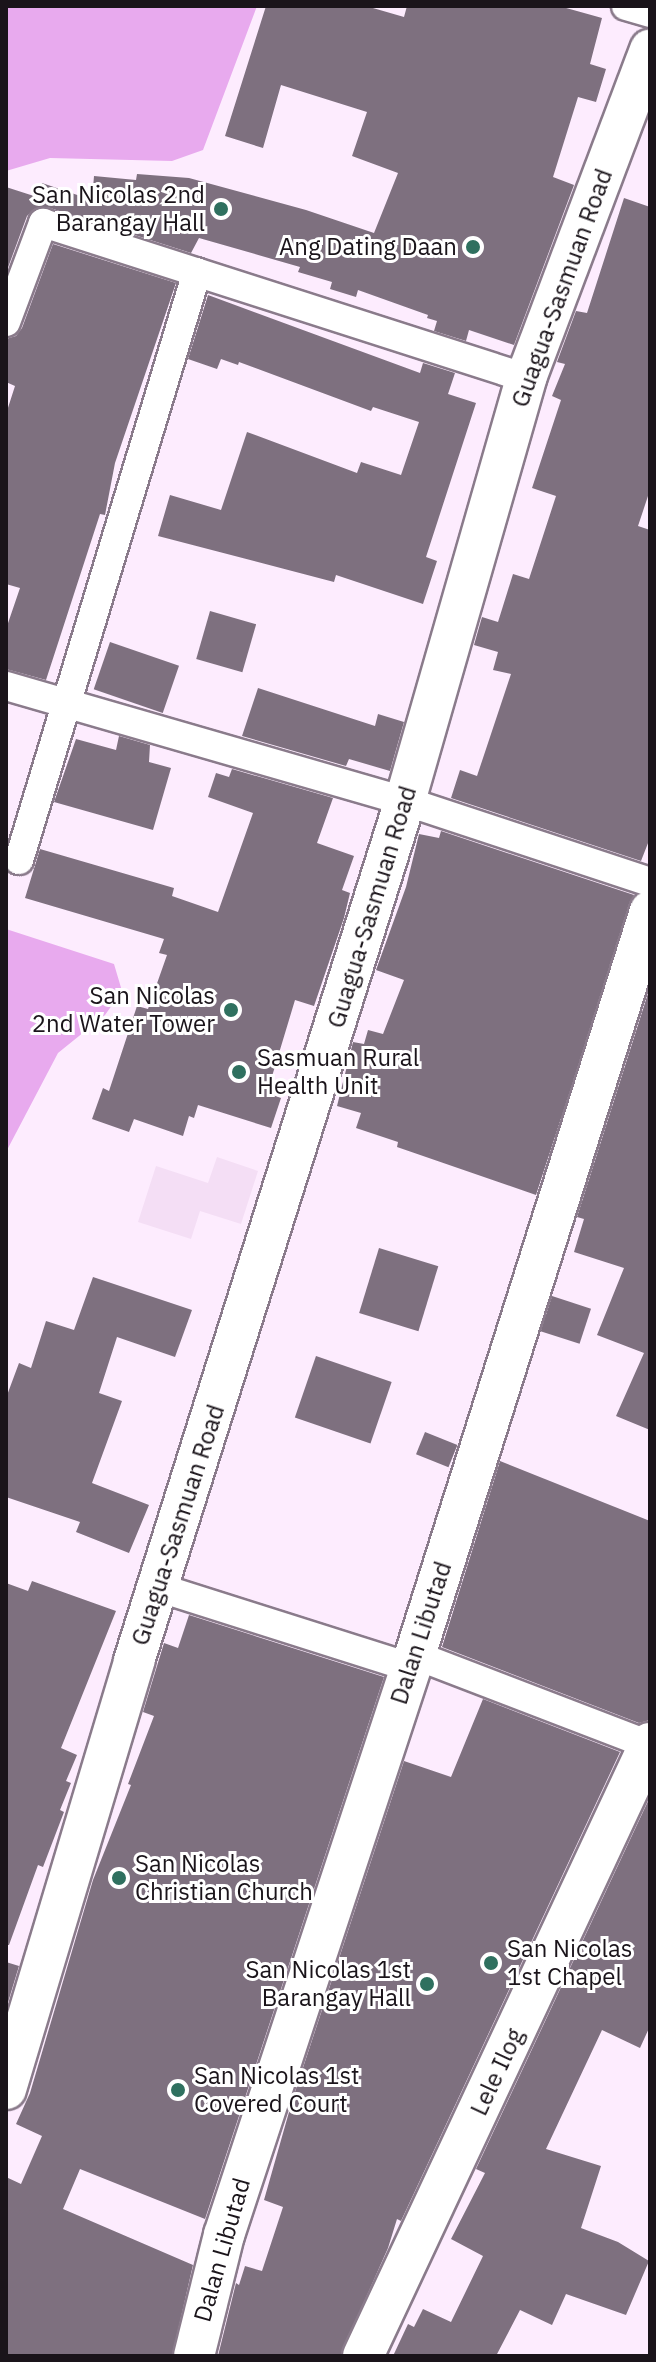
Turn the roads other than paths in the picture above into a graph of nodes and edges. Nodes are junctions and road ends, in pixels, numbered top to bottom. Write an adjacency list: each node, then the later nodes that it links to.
1 (626, 6): 2 (street)
2 (650, 13)
3 (650, 50): 6 (street, Guagua-Sasmuan Road)
4 (197, 272): 5 (street); 6 (street); 8 (street)
5 (6, 322)
6 (526, 378): 9 (street, Guagua-Sasmuan Road)
7 (6, 686): 8 (street)
8 (65, 705): 9 (street); 10 (street)
9 (405, 801): 11 (street); 13 (street, Guagua-Sasmuan Road)
10 (19, 860)
11 (650, 882)
12 (650, 911): 14 (street, Dalan Libutad)
13 (160, 1588): 14 (street); 16 (street, Guagua-Sasmuan Road)
14 (412, 1661): 15 (street); 17 (street, Dalan Libutad)
15 (650, 1744): 18 (street, Lele Ilog)
16 (6, 2089)
17 (194, 2356)
18 (363, 2356)

